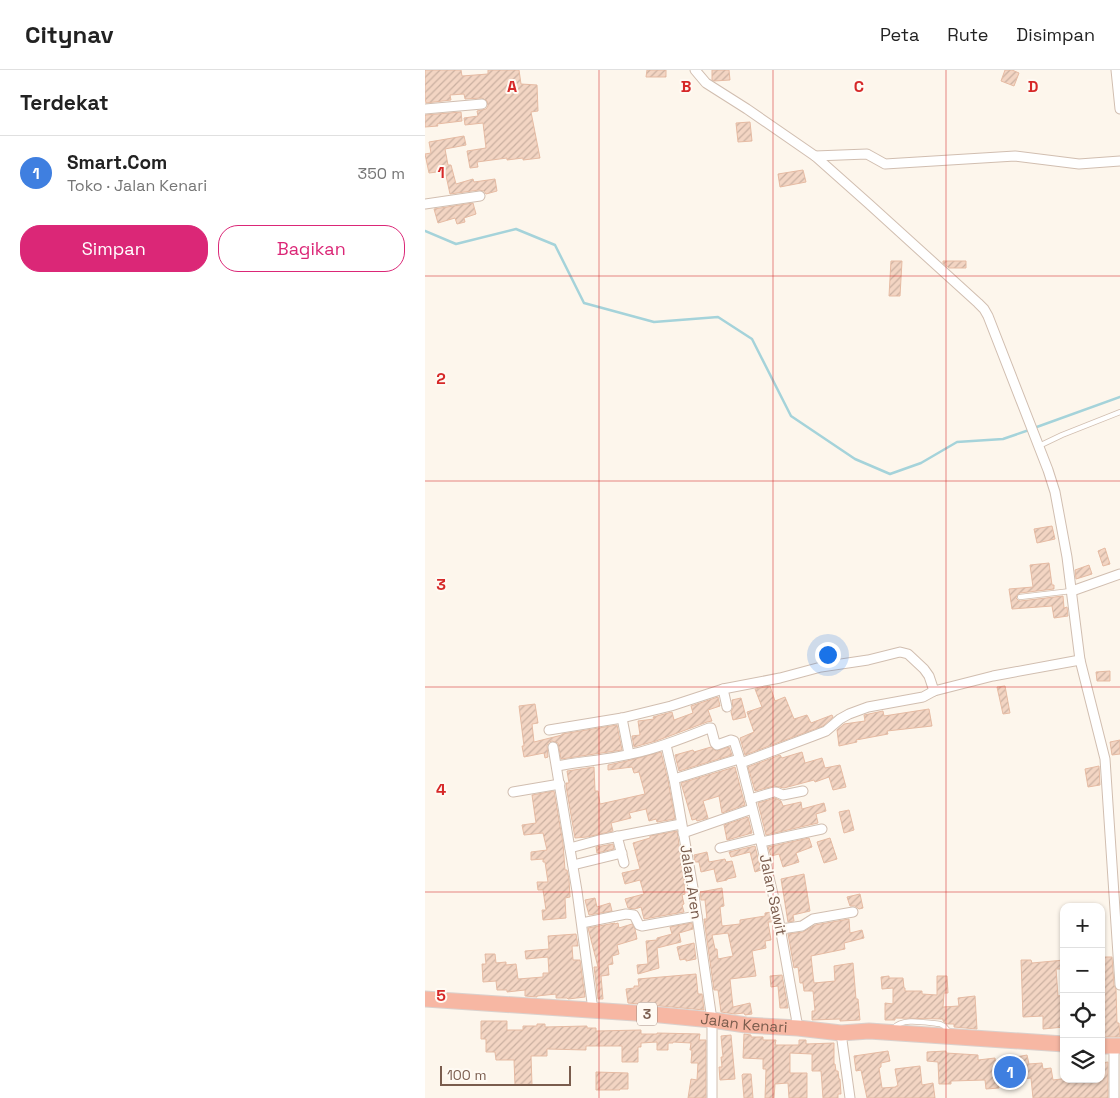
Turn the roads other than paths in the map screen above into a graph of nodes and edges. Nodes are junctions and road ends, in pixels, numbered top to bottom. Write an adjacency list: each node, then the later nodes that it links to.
1 (695, 70): 6 (street)
2 (1116, 70): 5 (street)
3 (482, 104): 4 (street)
4 (425, 109)
5 (1120, 109)
6 (815, 156): 7 (street); 11 (street)
7 (1120, 161)
8 (480, 196): 9 (street)
9 (425, 204)
10 (1120, 412): 11 (lane)
11 (1038, 443): 13 (street)
12 (1120, 574): 13 (street)
13 (1072, 591): 14 (lane); 15 (street)
14 (1020, 597)
15 (1080, 660): 17 (street); 45 (street)
16 (723, 689): 17 (street); 18 (street); 19 (street)
17 (933, 691): 24 (street)
18 (727, 707)
19 (622, 718): 20 (street); 23 (street)
20 (549, 730)
21 (666, 744): 23 (street); 24 (street, Jalan Sawit); 26 (street, Jalan Aren)
22 (553, 747): 25 (street)
23 (629, 754): 25 (street)
24 (740, 761): 26 (street); 30 (street, Jalan Sawit)
25 (557, 766): 27 (street)
26 (674, 779): 32 (street, Jalan Aren)
27 (560, 784): 29 (street); 36 (street)
28 (803, 791): 30 (street)
29 (513, 792)
30 (750, 799): 31 (street, Jalan Sawit)
31 (752, 809): 32 (street); 35 (street, Jalan Sawit)
32 (682, 828): 34 (street); 42 (street, Jalan Aren)
33 (822, 829): 35 (street)
34 (617, 836): 36 (street); 38 (street)
35 (761, 840): 37 (street); 44 (street, Jalan Sawit)
36 (570, 848): 40 (street)
37 (720, 848)
38 (621, 853): 39 (street); 40 (street)
39 (624, 863)
40 (573, 865): 43 (street)
41 (853, 912): 44 (street)
42 (697, 916): 43 (street); 48 (street, Jalan Aren)
43 (582, 923): 47 (street)
44 (781, 929): 49 (street, Jalan Sawit)
45 (1120, 985)
46 (425, 999): 47 (highway, Jalan Kenari / 3)
47 (593, 1010): 48 (highway, Jalan Kenari / 3)
48 (712, 1020): 49 (highway, Jalan Kenari / 3); 53 (street, Jalan Aren)
49 (798, 1028): 50 (highway, Jalan Kenari / 3)
50 (841, 1033): 51 (highway, Jalan Kenari / 3); 54 (street)
51 (1060, 1044)
52 (1112, 1046): 55 (street)
53 (712, 1098)
54 (850, 1098)
55 (1114, 1098)

